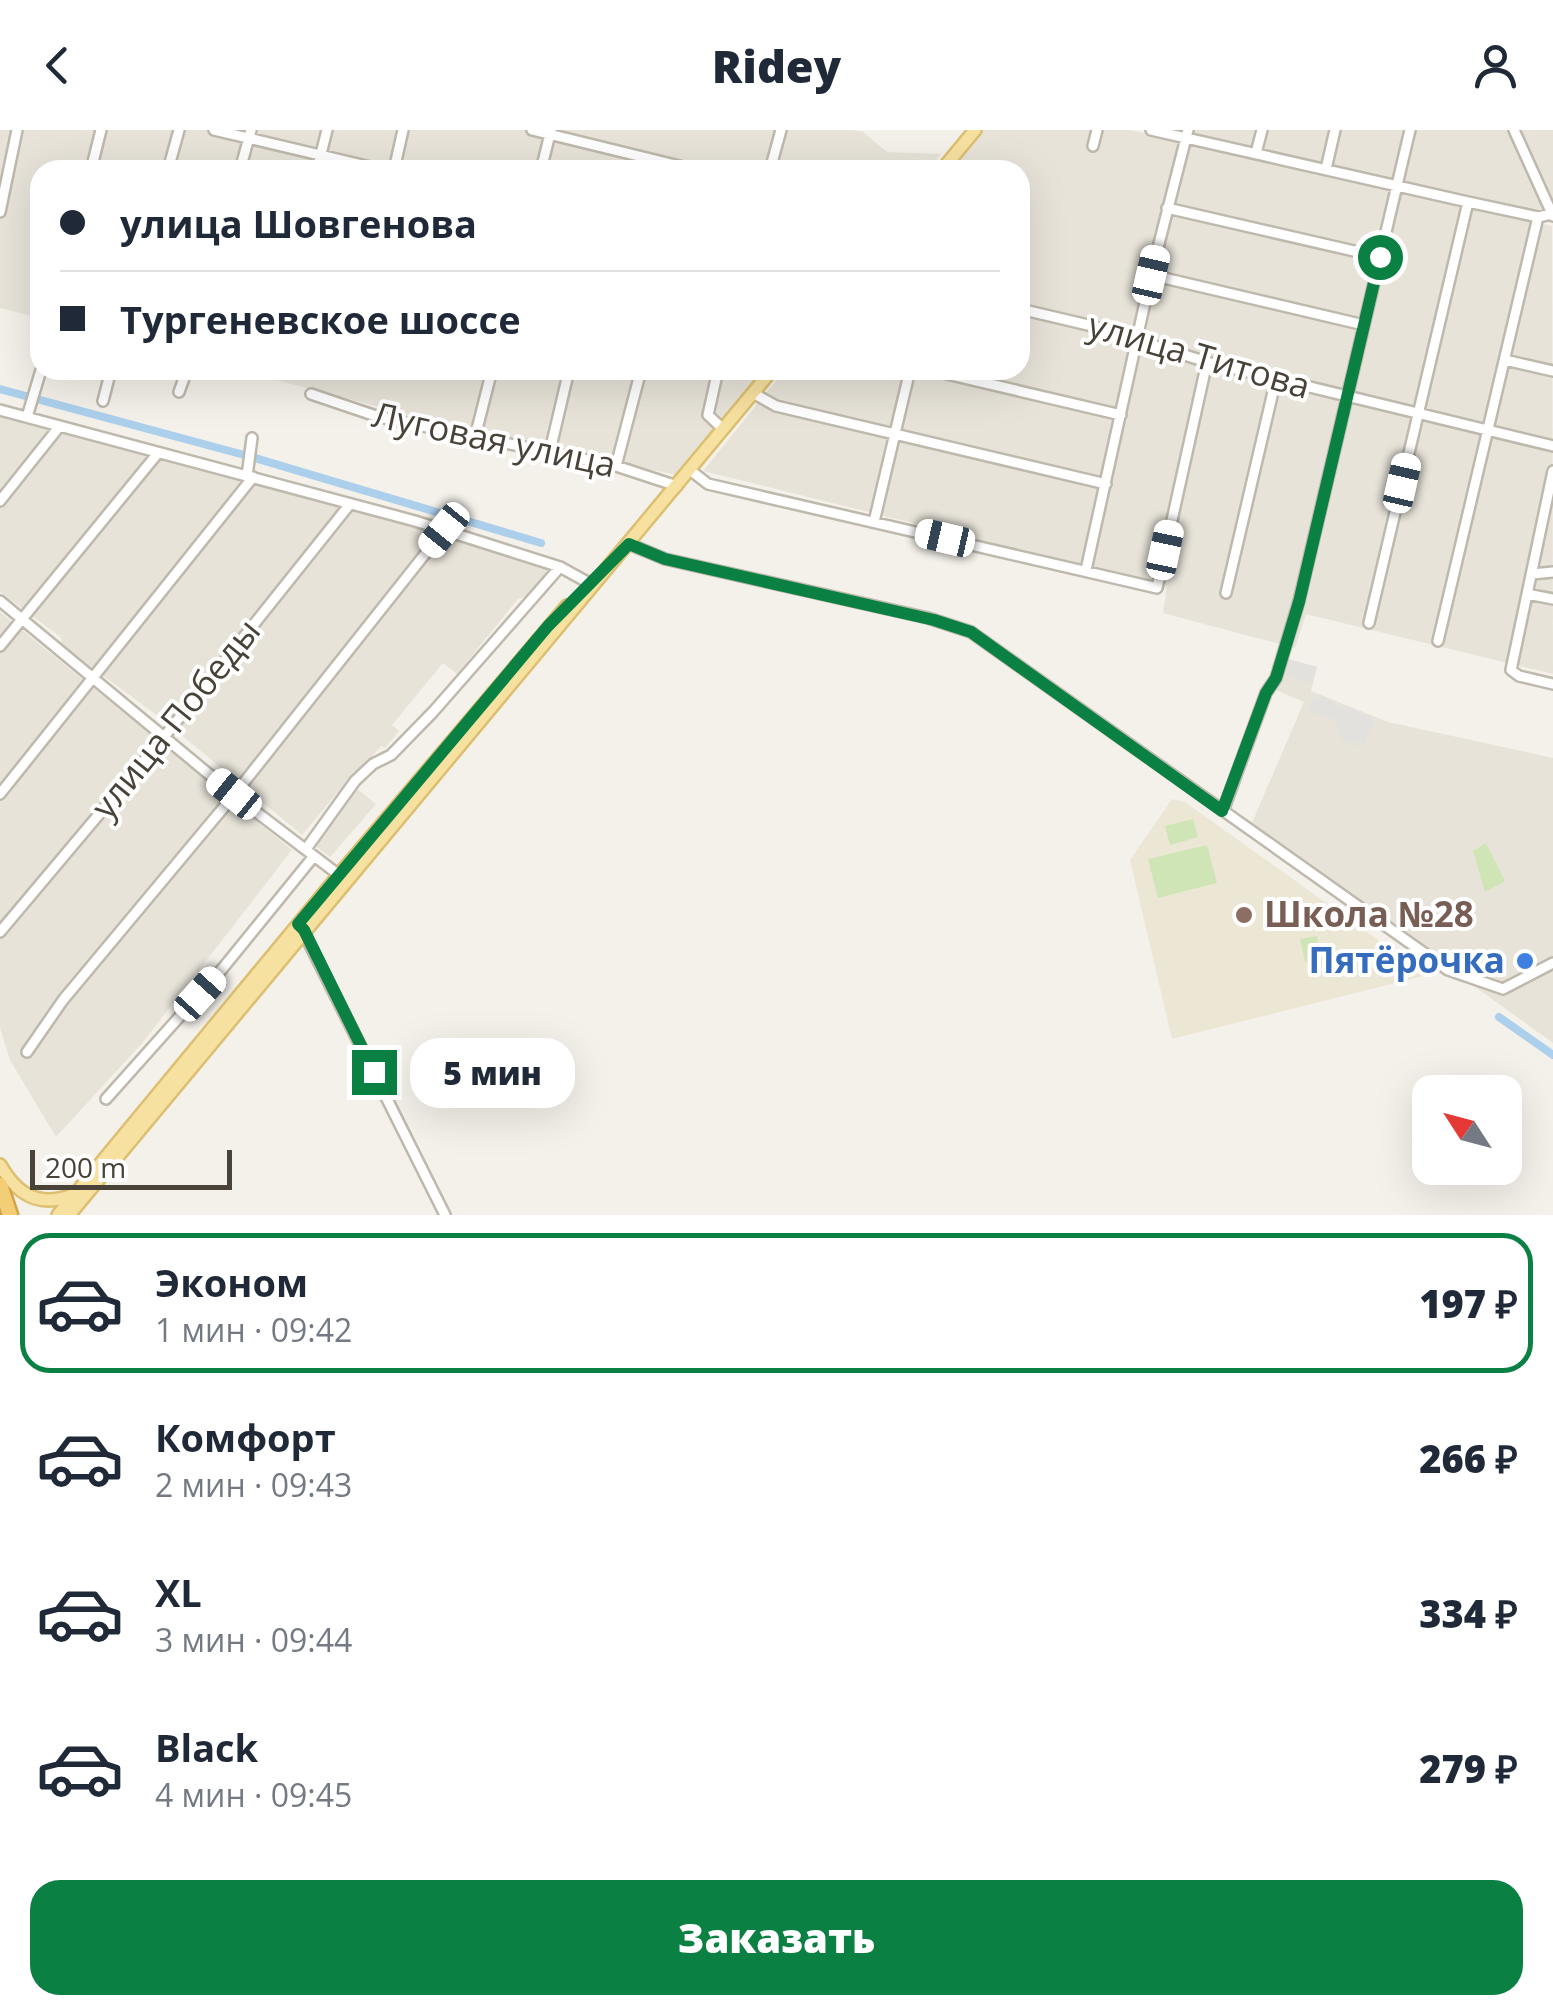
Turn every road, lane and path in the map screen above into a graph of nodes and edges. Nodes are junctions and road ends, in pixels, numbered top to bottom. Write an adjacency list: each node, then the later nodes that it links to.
1 (17, 130): 36 (street)
2 (100, 130): 22 (street)
3 (179, 130): 23 (street)
4 (214, 130): 17 (street)
5 (327, 130): 21 (street)
6 (403, 130): 27 (street)
7 (532, 130): 16 (street)
8 (781, 130): 30 (street)
9 (976, 130): 31 (main road)
10 (1098, 130): 19 (street)
11 (1151, 130): 18 (street)
12 (1262, 130): 20 (street)
13 (1336, 130): 32 (street)
14 (1410, 130): 33 (street)
15 (1514, 130): 37 (street)
16 (550, 133): 28 (street); 29 (street)
17 (250, 134): 21 (street); 24 (street)
18 (1187, 134): 20 (street); 35 (street)
19 (1093, 146)
20 (1256, 153): 32 (street)
21 (320, 156): 25 (street); 26 (street)
22 (94, 160)
23 (171, 160)
24 (243, 160)
25 (319, 160)
26 (338, 160)
27 (396, 160)
28 (543, 160)
29 (657, 160)
30 (773, 160)
31 (950, 160)
32 (1326, 169): 33 (street)
33 (1396, 186): 34 (street); 39 (street)
34 (1468, 202): 38 (street); 64 (street)
35 (1167, 208): 39 (street); 40 (street)
36 (0, 212)
37 (1553, 215): 38 (street)
38 (1538, 217): 44 (street)
39 (1380, 257): 42 (street)
40 (1151, 275): 42 (street); 43 (street)
41 (1030, 311): 43 (street, улица Титова)
42 (1364, 325): 61 (street)
43 (1136, 342): 45 (street, улица Титова); 65 (street)
44 (1504, 360): 46 (street); 69 (street)
45 (1207, 362): 47 (street, улица Титова); 89 (street)
46 (1553, 371)
47 (1276, 379): 61 (street, улица Титова); 93 (street)
48 (38, 380): 66 (street)
49 (109, 380): 62 (street)
50 (183, 380): 58 (street)
51 (489, 380): 71 (street)
52 (568, 380): 74 (street)
53 (638, 380): 76 (street)
54 (716, 380): 68 (street)
55 (764, 380): 59 (main road)
56 (908, 380): 70 (street)
57 (972, 380): 65 (street)
58 (178, 392)
59 (753, 393): 68 (main road); 70 (street)
60 (311, 394): 71 (street, Луговая улица)
61 (1348, 396): 64 (street, улица Титова); 106 (street)
62 (102, 401)
63 (0, 410): 66 (street)
64 (1419, 413): 69 (street, улица Титова); 98 (street)
65 (1122, 416): 80 (street)
66 (27, 417): 67 (street)
67 (59, 427): 75 (street); 83 (street)
68 (722, 429): 77 (main road)
69 (1488, 430): 73 (street, улица Титова); 99 (street)
70 (894, 434): 80 (street); 85 (street)
71 (475, 436): 74 (street, Луговая улица)
72 (252, 438): 79 (street)
73 (1553, 446)
74 (550, 451): 76 (street, Луговая улица)
75 (158, 453): 79 (street); 97 (street)
76 (616, 466): 81 (street, Луговая улица)
77 (690, 470): 81 (main road); 85 (street)
78 (1553, 471): 82 (street)
79 (250, 477): 84 (street); 101 (street)
80 (1106, 484): 89 (street)
81 (677, 486): 87 (main road)
82 (1551, 490): 91 (street)
83 (0, 501)
84 (350, 504): 86 (street); 103 (street, улица Победы)
85 (874, 522): 89 (street)
86 (444, 530): 88 (street); 105 (street)
87 (624, 549): 92 (main road); 106 (street); 109 (main road)
88 (560, 567): 92 (street); 107 (street)
89 (1086, 570)
90 (1553, 572): 91 (street)
91 (1532, 574): 94 (street)
92 (590, 583): 108 (main road)
93 (1226, 594)
94 (1527, 594): 95 (street); 102 (street)
95 (1553, 598)
96 (0, 601): 97 (street)
97 (22, 619): 100 (street); 101 (street)
98 (1369, 623)
99 (1438, 641)
100 (0, 646)
101 (94, 678): 103 (street); 104 (street)
102 (1553, 684)
103 (164, 737): 105 (street); 110 (street, улица Победы)
104 (0, 794)
105 (234, 794): 107 (street); 112 (street)
106 (1222, 811): 111 (street)
107 (310, 853): 108 (street); 113 (street)
108 (339, 875): 109 (main road)
109 (301, 927): 116 (main road); 119 (main road); 120 (street)
110 (0, 932)
111 (1553, 963)
112 (27, 1052)
113 (106, 1099)
114 (0, 1165): 116 (main road)
115 (0, 1185): 117 (highway)
116 (73, 1196): 118 (main road)
117 (10, 1215)
118 (58, 1215)
119 (69, 1215)
120 (445, 1215)

